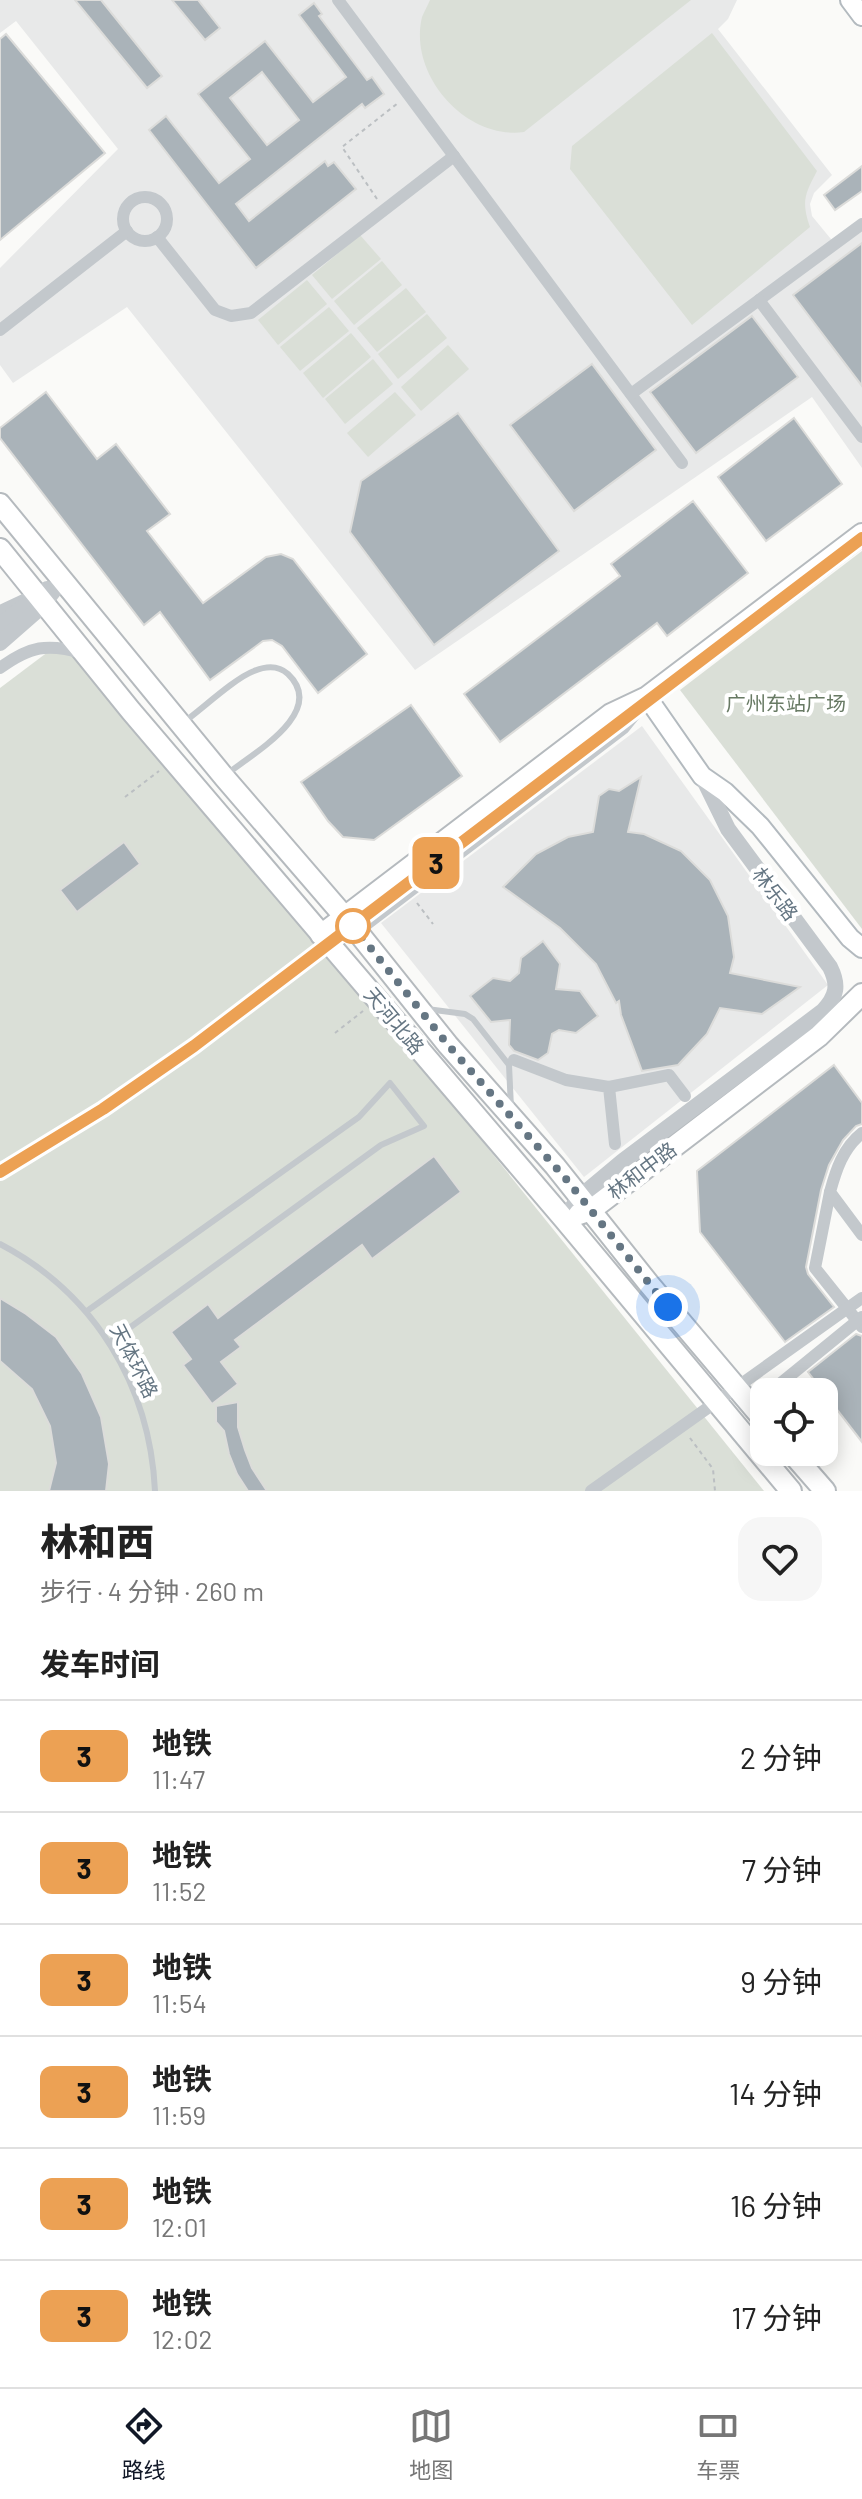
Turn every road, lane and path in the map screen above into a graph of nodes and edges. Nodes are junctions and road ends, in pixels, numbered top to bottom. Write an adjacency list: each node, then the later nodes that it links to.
1 (338, 0): 4 (street)
2 (850, 0): 3 (main road)
3 (862, 16)
4 (409, 95): 5 (street); 6 (path)
5 (454, 156): 6 (street); 12 (street)
6 (385, 210): 9 (street)
7 (862, 224): 10 (street)
8 (127, 231): 9 (street); 9 (street); 11 (street)
9 (157, 237)
10 (759, 300): 12 (street); 13 (street)
11 (0, 330)
12 (631, 394): 14 (street)
13 (862, 437)
14 (682, 463)
15 (1, 507): 18 (main road, 天河北路)
16 (862, 534): 25 (main road)
17 (0, 549): 19 (main road, 天河北路)
18 (62, 580): 19 (street); 26 (main road, 天河北路)
19 (40, 599): 20 (street); 21 (street); 22 (street); 23 (main road, 天河北路)
20 (0, 611)
21 (0, 625)
22 (0, 643)
23 (85, 654): 24 (street); 34 (main road, 天河北路)
24 (0, 668)
25 (647, 697): 28 (main road, 林乐路); 32 (main road)
26 (181, 725): 29 (main road, 天河北路); 29 (lane)
27 (166, 766): 30 (path)
28 (702, 776): 35 (main road, 林乐路); 39 (street, 林乐路)
29 (224, 777): 32 (main road, 天河北路)
30 (125, 797)
31 (415, 900): 33 (path)
32 (350, 923): 34 (main road); 38 (main road, 天河北路)
33 (433, 924)
34 (321, 935): 49 (main road, 天河北路)
35 (862, 948)
36 (862, 994): 48 (main road, 林和中路)
37 (369, 1006): 40 (path)
38 (418, 1008): 44 (main road, 天河北路); 44 (lane)
39 (823, 1011): 48 (street, 林和中路)
40 (335, 1033)
41 (514, 1060): 42 (street)
42 (609, 1087): 43 (street); 46 (street)
43 (685, 1096)
44 (511, 1115): 48 (main road, 天河北路)
45 (862, 1133): 47 (street)
46 (615, 1144)
47 (830, 1192): 50 (street); 54 (street)
48 (585, 1203): 49 (main road, 林和中路); 57 (main road, 天河北路)
49 (564, 1219): 58 (main road, 天河北路)
50 (862, 1235)
51 (0, 1244): 53 (lane, 天体环路)
52 (862, 1298): 62 (street)
53 (87, 1311): 55 (lane, 天体环路); 55 (lane)
54 (860, 1322): 56 (street)
55 (110, 1342): 61 (lane, 天体环路)
56 (788, 1378)
57 (750, 1397)
58 (713, 1400): 59 (lane); 64 (main road, 天河北路)
59 (680, 1424): 62 (lane); 63 (path)
60 (803, 1466): 65 (main road)
61 (155, 1491)
62 (590, 1491)
63 (715, 1491)
64 (791, 1491)
65 (825, 1491)

